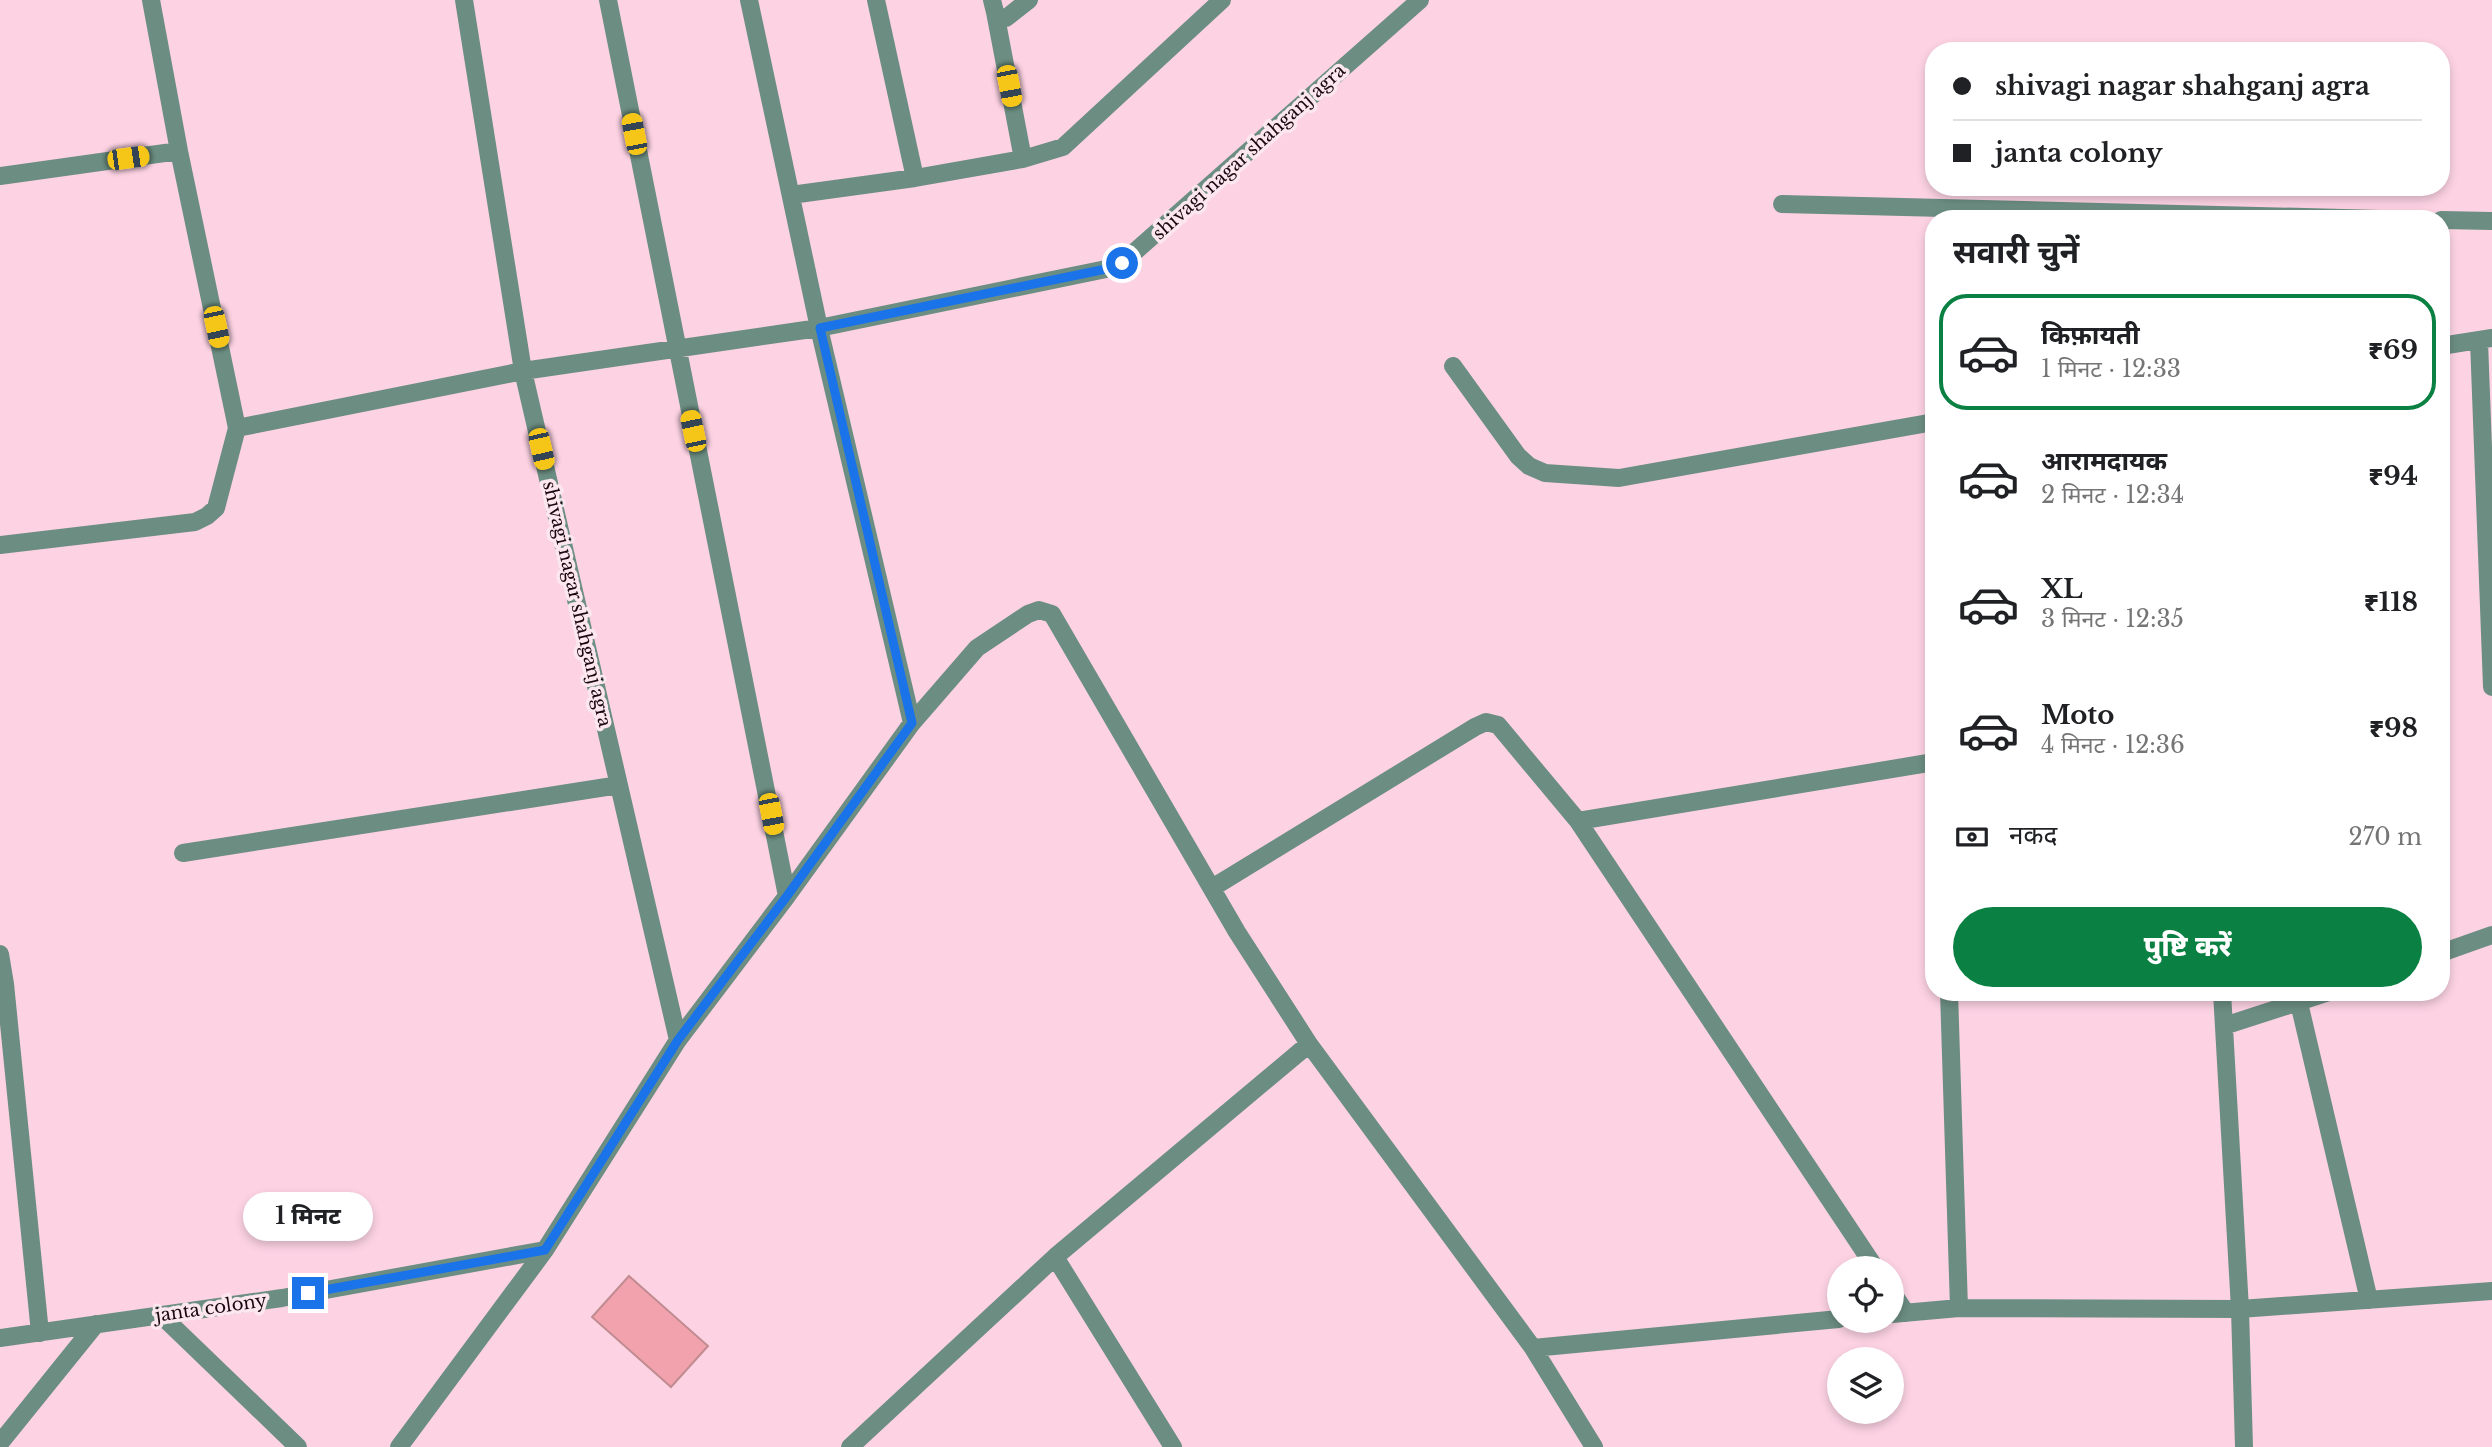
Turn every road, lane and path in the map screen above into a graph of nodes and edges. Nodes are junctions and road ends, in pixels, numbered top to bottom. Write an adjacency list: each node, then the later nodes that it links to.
1 (151, 0): 10 (street)
2 (464, 0): 24 (street, shivagi nagar shahganj agra)
3 (608, 0): 22 (street)
4 (749, 0): 14 (street)
5 (876, 0): 13 (street)
6 (1029, 0): 9 (street)
7 (1222, 0): 11 (street)
8 (1420, 0): 19 (street, shivagi nagar shahganj agra)
9 (994, 6): 11 (street)
10 (179, 151): 12 (street); 26 (street)
11 (1023, 159): 13 (street)
12 (0, 176)
13 (915, 178): 14 (street)
14 (791, 195): 19 (street)
15 (1782, 204): 16 (street)
16 (2022, 210)
17 (2450, 220): 18 (street)
18 (2492, 221)
19 (820, 328): 22 (street, shivagi nagar shahganj agra); 29 (street)
20 (2486, 339): 21 (street); 28 (street)
21 (2450, 345)
22 (676, 349): 24 (street, shivagi nagar shahganj agra); 35 (street)
23 (1453, 366): 25 (street)
24 (523, 371): 26 (street, shivagi nagar shahganj agra); 31 (street, shivagi nagar shahganj agra)
25 (1925, 424)
26 (237, 428): 27 (street)
27 (0, 545)
28 (2492, 687)
29 (912, 723): 34 (street); 35 (street)
30 (1925, 763): 32 (street)
31 (619, 785): 33 (street); 45 (street, shivagi nagar shahganj agra)
32 (1578, 821): 34 (street); 48 (street)
33 (183, 853)
34 (1212, 888): 46 (street)
35 (787, 896): 45 (street)
36 (2492, 935): 37 (street)
37 (2450, 950)
38 (0, 954): 39 (street)
39 (2, 984): 58 (street)
40 (1949, 1001): 52 (street)
41 (2223, 1001): 44 (street)
42 (2304, 1001): 43 (street)
43 (2299, 1003): 44 (street); 51 (street)
44 (2224, 1026): 53 (street)
45 (678, 1040): 47 (street)
46 (1309, 1044): 49 (street); 60 (street)
47 (545, 1250): 55 (street, janta colony); 63 (street)
48 (1867, 1256)
49 (1055, 1257): 64 (street); 65 (street)
50 (2492, 1291): 51 (street)
51 (2369, 1300): 53 (street)
52 (1959, 1308): 53 (street); 54 (street)
53 (2240, 1309): 67 (street)
54 (1904, 1314)
55 (161, 1315): 57 (street, janta colony); 62 (street)
56 (1827, 1320): 60 (street)
57 (96, 1324): 58 (street, janta colony); 61 (street)
58 (40, 1333): 59 (street, janta colony)
59 (0, 1338)
60 (1533, 1348): 66 (street)
61 (0, 1443)
62 (298, 1447)
63 (398, 1447)
64 (850, 1447)
65 (1174, 1447)
66 (1594, 1447)
67 (2244, 1447)

